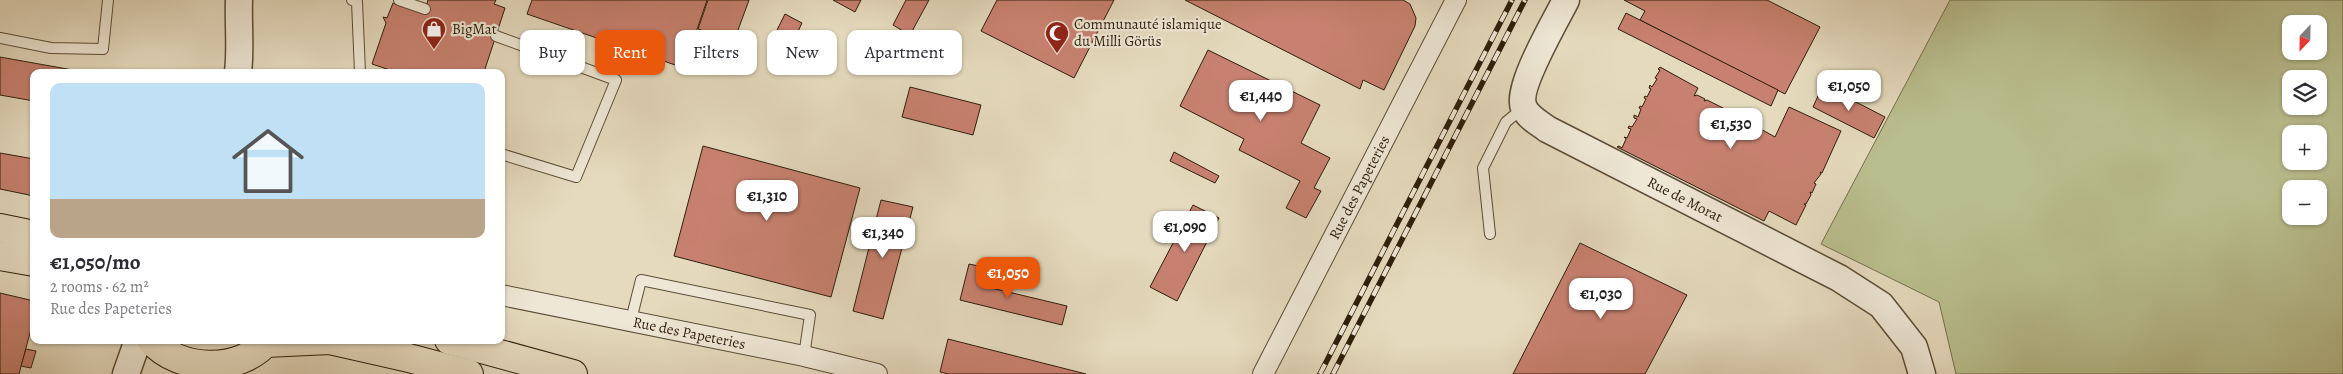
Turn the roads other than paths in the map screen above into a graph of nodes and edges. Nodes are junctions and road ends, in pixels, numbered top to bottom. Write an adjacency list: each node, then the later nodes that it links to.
1 (108, 0): 9 (lane)
2 (239, 0): 10 (street)
3 (399, 0): 7 (lane)
4 (1456, 0): 32 (street, Rue des Papeteries)
5 (1566, 0): 12 (street)
6 (356, 1): 11 (lane)
7 (425, 9)
8 (496, 36): 13 (lane)
9 (0, 38)
10 (237, 68)
11 (360, 69)
12 (1524, 107): 16 (lane); 33 (street, Rue de Morat)
13 (505, 155)
14 (0, 228): 15 (main road)
15 (30, 234)
16 (1490, 234)
17 (0, 256): 18 (main road)
18 (30, 261)
19 (505, 296): 20 (street, Rue des Papeteries)
20 (631, 320): 26 (street, Rue des Papeteries); 26 (lane)
21 (137, 344): 28 (street)
22 (156, 344): 27 (main road)
23 (263, 344): 27 (main road)
24 (346, 344): 29 (main road)
25 (464, 344): 30 (main road)
26 (804, 356): 31 (street, Rue des Papeteries)
27 (186, 369)
28 (126, 374)
29 (469, 374)
30 (573, 374)
31 (877, 374)
32 (1263, 374)
33 (1922, 374)

